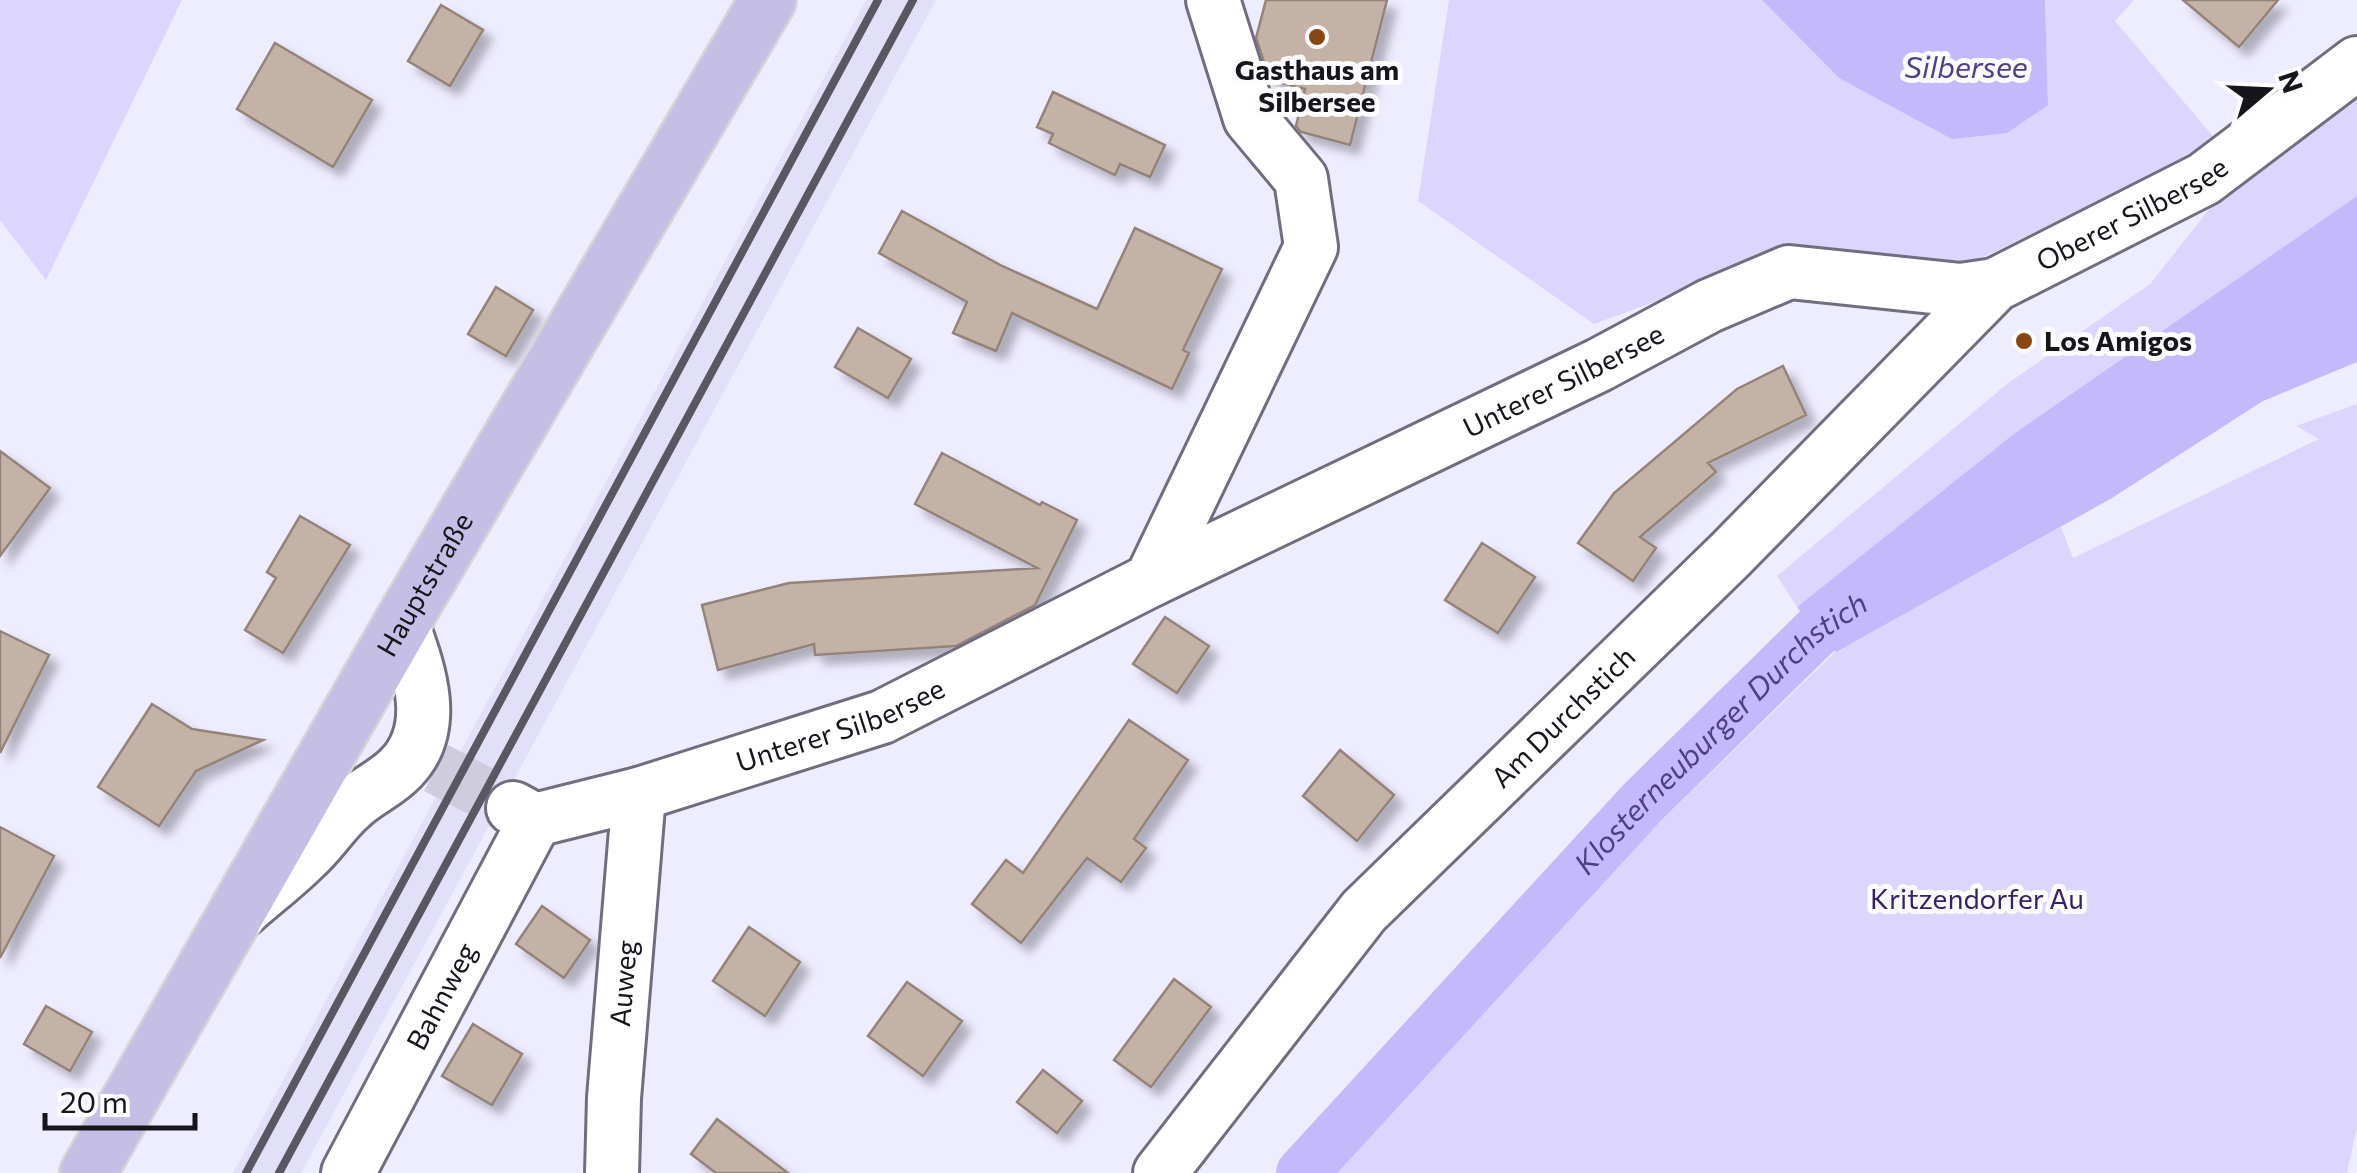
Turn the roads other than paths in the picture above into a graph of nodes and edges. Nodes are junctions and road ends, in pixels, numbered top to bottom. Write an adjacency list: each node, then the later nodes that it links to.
1 (768, 0): 6 (main road, Hauptstraße)
2 (1213, 0): 5 (street)
3 (2357, 62): 4 (street, Oberer Silbersee)
4 (1995, 285): 5 (street, Unterer Silbersee); 13 (street, Am Durchstich)
5 (1151, 580): 7 (street, Unterer Silbersee)
6 (402, 623): 9 (main road, Hauptstraße); 9 (street)
7 (639, 794): 8 (street, Unterer Silbersee); 12 (street, Auweg)
8 (524, 814): 11 (street, Bahnweg)
9 (236, 916): 10 (main road, Hauptstraße)
10 (88, 1173)
11 (348, 1173)
12 (612, 1173)
13 (1160, 1173)

